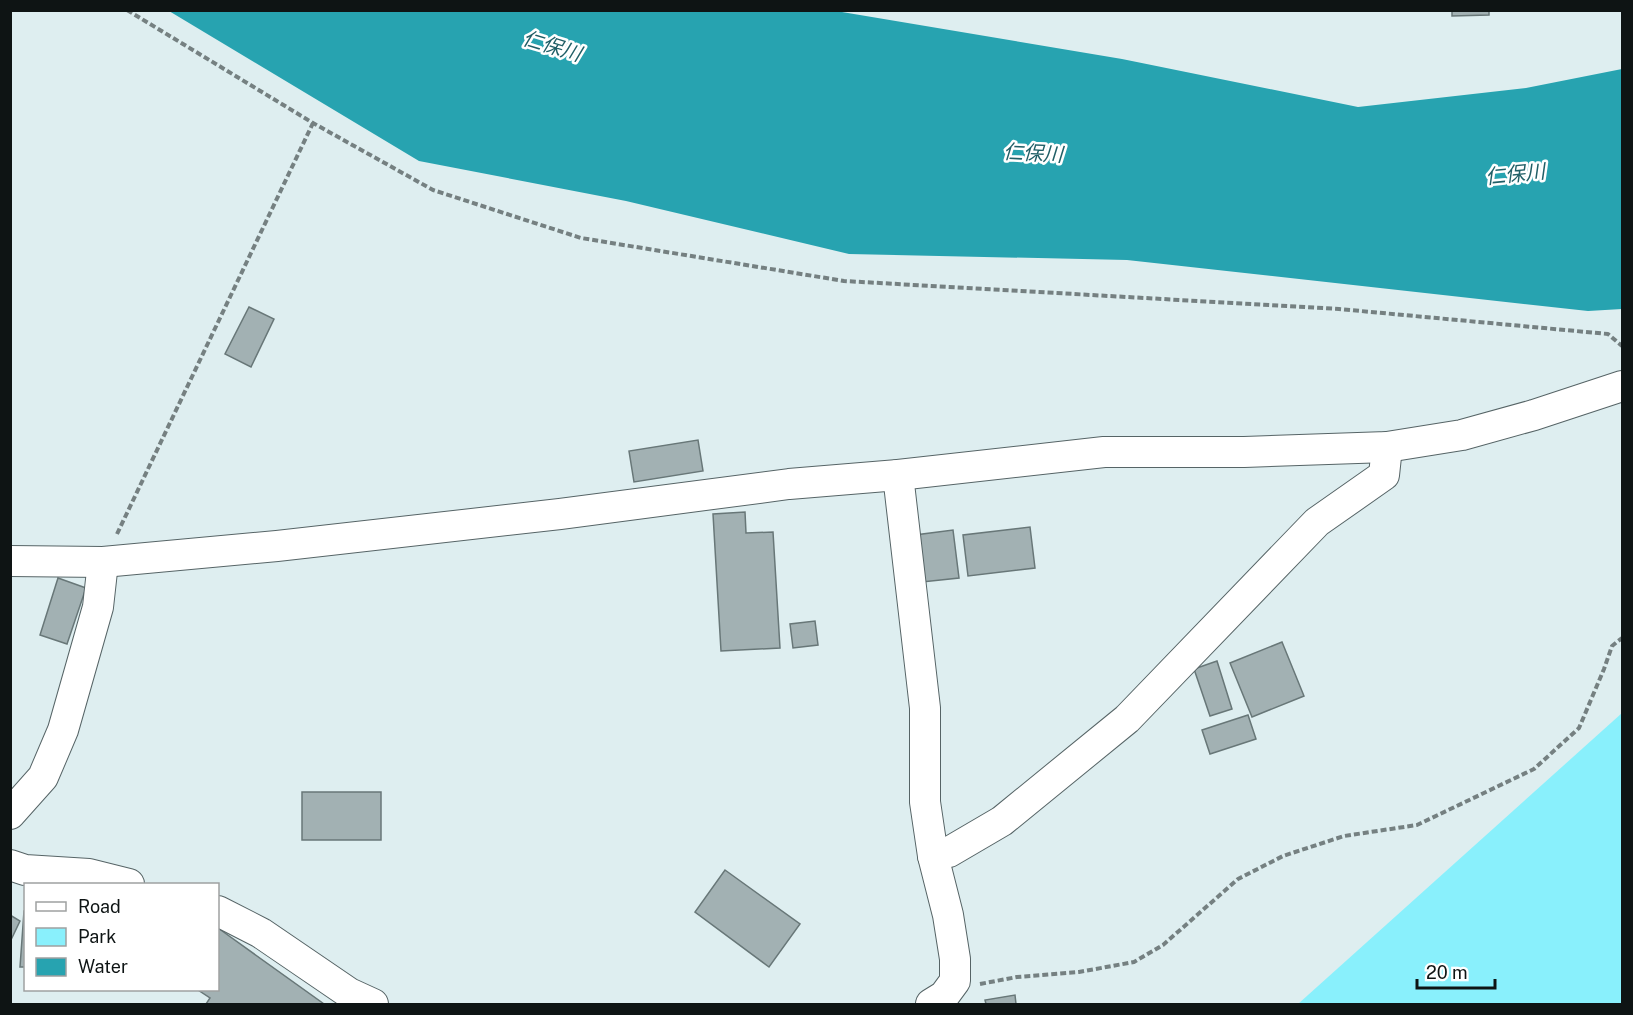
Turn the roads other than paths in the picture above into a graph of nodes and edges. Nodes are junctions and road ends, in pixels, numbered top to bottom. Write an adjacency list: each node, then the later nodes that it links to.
1 (1623, 386): 2 (street)
2 (1387, 447): 3 (street); 7 (street)
3 (898, 475): 5 (street); 7 (street)
4 (10, 561): 5 (street)
5 (103, 562): 6 (street)
6 (10, 814)
7 (933, 856): 12 (street)
8 (10, 865): 9 (street)
9 (122, 883)
10 (219, 912): 11 (street)
11 (373, 1005)
12 (931, 1005)

